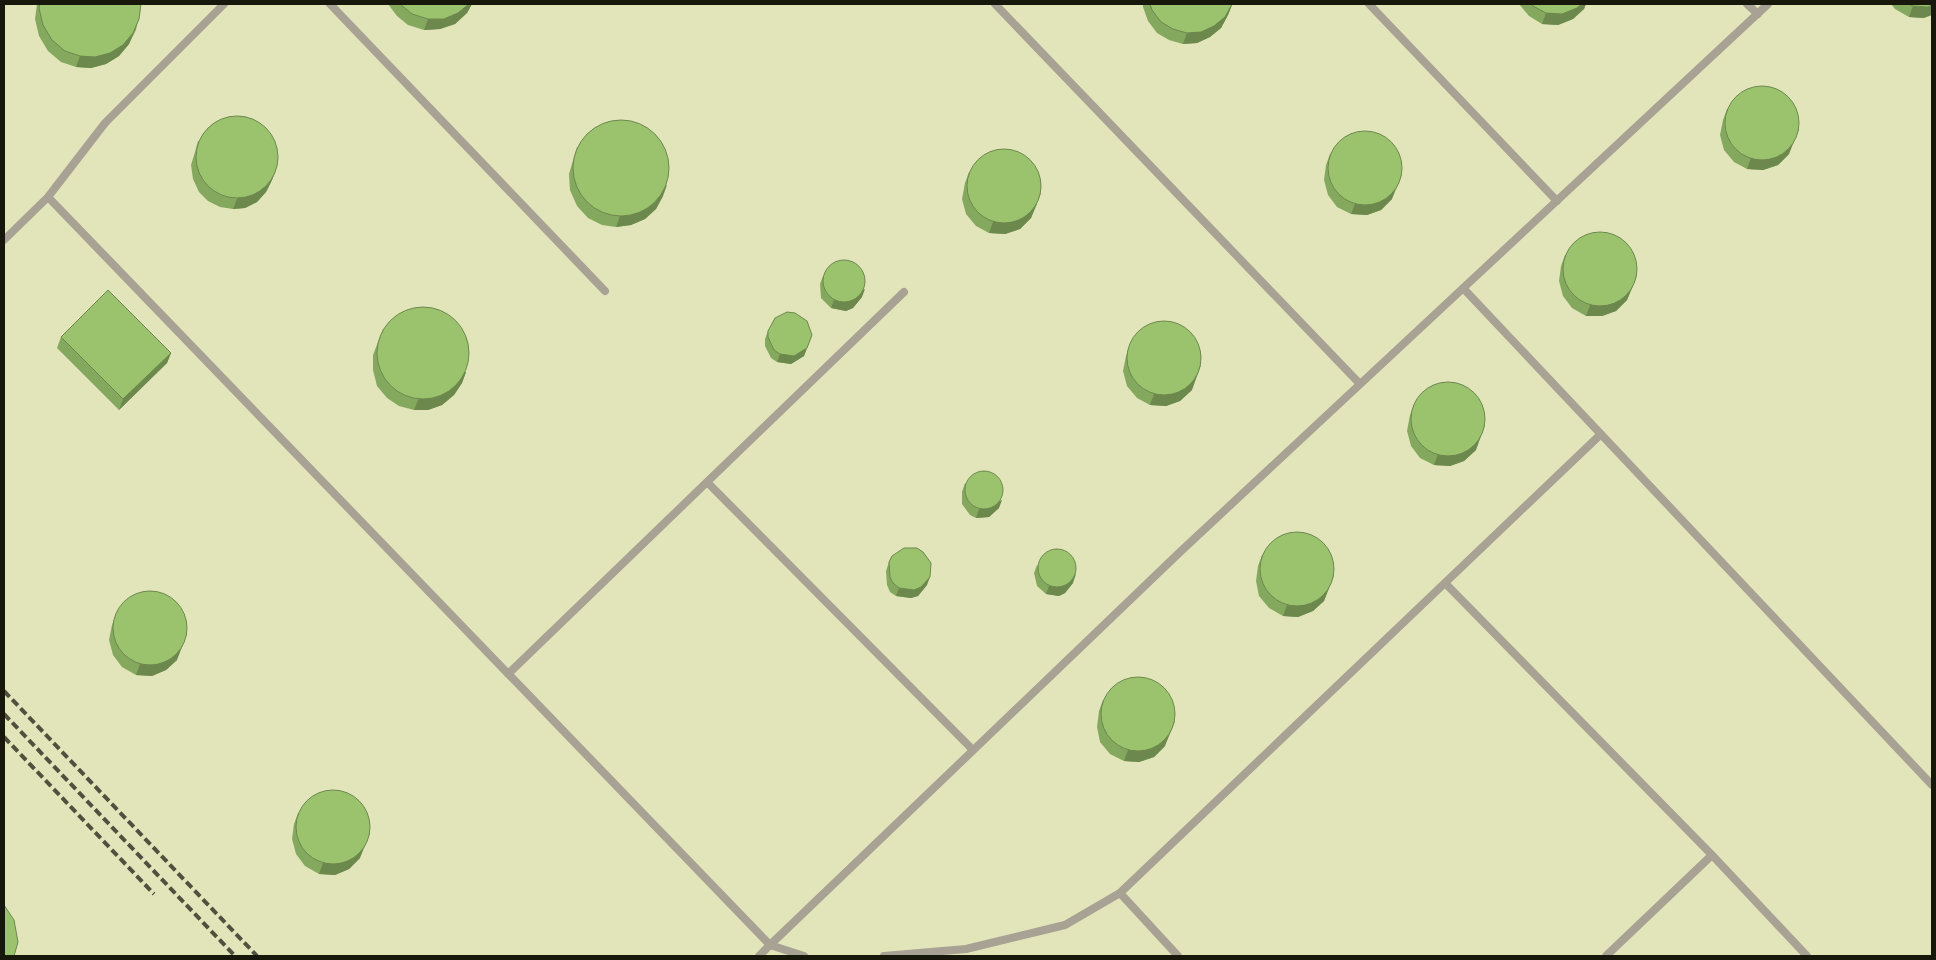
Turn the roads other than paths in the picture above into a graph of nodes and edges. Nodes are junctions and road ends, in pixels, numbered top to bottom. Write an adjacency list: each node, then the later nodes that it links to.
1 (224, 4): 8 (lane)
2 (330, 4): 12 (lane)
3 (995, 4): 14 (lane)
4 (1369, 4): 9 (lane)
5 (1747, 4): 7 (lane)
6 (1768, 4): 7 (lane)
7 (1758, 14): 9 (lane)
8 (48, 197): 10 (lane); 18 (lane)
9 (1557, 201): 11 (lane)
10 (4, 240)
11 (1463, 288): 14 (lane); 15 (lane)
12 (606, 291)
13 (904, 292): 16 (lane)
14 (1360, 384): 19 (lane)
15 (1601, 434): 17 (lane); 20 (lane)
16 (707, 482): 18 (lane); 19 (lane)
17 (1445, 583): 21 (lane); 22 (lane)
18 (508, 674): 23 (lane)
19 (973, 750): 23 (lane)
20 (1932, 786)
21 (1712, 855): 28 (lane); 29 (lane)
22 (1120, 893): 26 (lane); 27 (lane)
23 (770, 945): 24 (lane); 25 (lane)
24 (759, 956)
25 (804, 956)
26 (884, 956)
27 (1178, 956)
28 (1606, 956)
29 (1807, 956)

